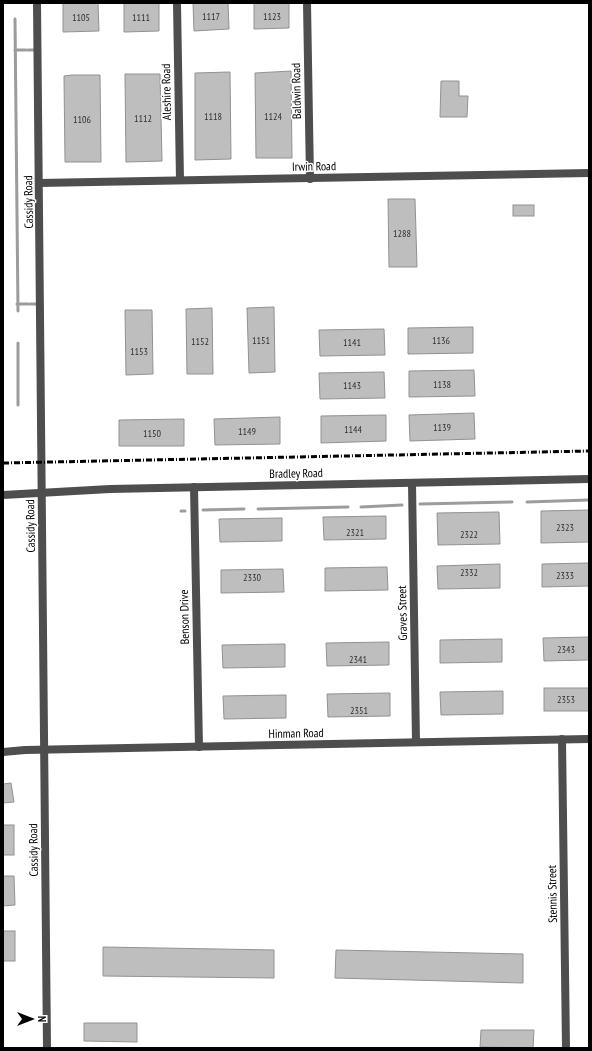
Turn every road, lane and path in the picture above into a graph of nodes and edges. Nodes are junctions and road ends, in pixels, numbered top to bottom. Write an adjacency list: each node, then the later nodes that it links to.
1 (37, 3): 7 (street, Cassidy Road)
2 (176, 3): 6 (street, Aleshire Road)
3 (307, 3): 5 (street, Baldwin Road)
4 (589, 173): 5 (street, Irwin Road)
5 (310, 178): 6 (street, Irwin Road)
6 (180, 180): 7 (street, Irwin Road)
7 (40, 183): 11 (street, Cassidy Road)
8 (589, 479): 9 (street, Bradley Road)
9 (412, 483): 10 (street, Bradley Road); 15 (street, Graves Street)
10 (194, 487): 11 (street, Bradley Road); 16 (street, Benson Drive)
11 (42, 492): 12 (street, Bradley Road); 17 (street, Cassidy Road)
12 (3, 495)
13 (562, 739): 14 (street, Hinman Road); 15 (street, Hinman Road); 20 (street, Stennis Street)
14 (589, 739)
15 (416, 742): 16 (street, Hinman Road)
16 (198, 747): 17 (street, Hinman Road)
17 (44, 750): 18 (street, Hinman Road); 19 (street, Cassidy Road)
18 (3, 752)
19 (47, 1048)
20 (566, 1048)

